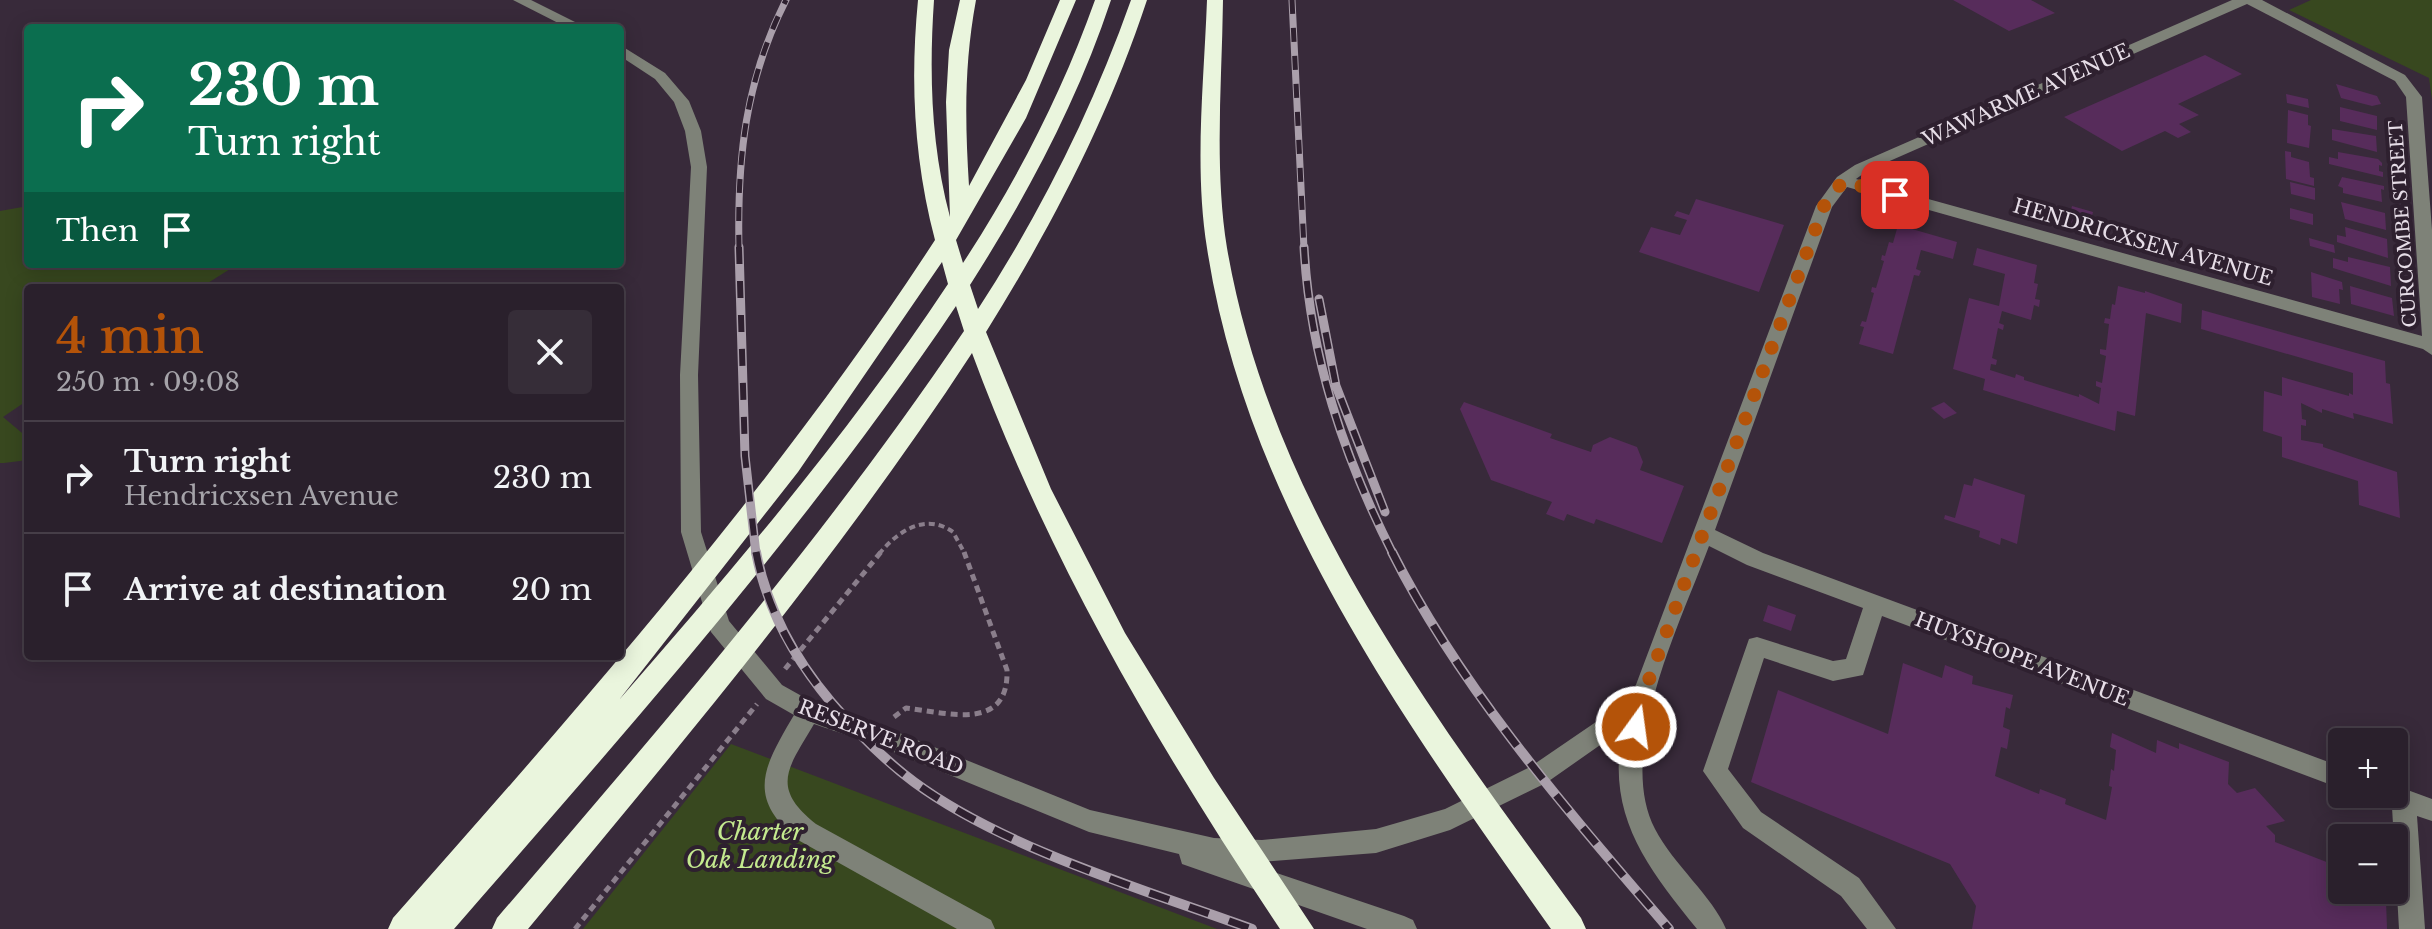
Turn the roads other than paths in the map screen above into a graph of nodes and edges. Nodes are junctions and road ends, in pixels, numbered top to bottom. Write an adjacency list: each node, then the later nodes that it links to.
1 (520, 0): 12 (street)
2 (926, 0): 15 (highway)
3 (968, 0): 15 (highway)
4 (1068, 0): 26 (highway)
5 (1103, 0): 27 (highway)
6 (1139, 0): 11 (highway)
7 (1146, 0): 11 (highway)
8 (1215, 0): 32 (highway)
9 (2244, 0): 14 (street, WAWARME AVENUE)
10 (2251, 0): 16 (street, CURCOMBE STREET)
11 (1132, 22): 28 (highway)
12 (571, 24)
13 (624, 52): 20 (street, RESERVE ROAD)
14 (1843, 181): 16 (street, HENDRICXSEN AVENUE); 17 (street, WAWARME AVENUE)
15 (949, 248): 30 (highway)
16 (2432, 346)
17 (1705, 535): 18 (street, HUYSHOPE AVENUE); 19 (street, WAWARME AVENUE)
18 (1875, 604): 21 (street, HUYSHOPE AVENUE); 34 (street)
19 (1640, 704): 25 (street, RESERVE ROAD); 33 (street, WAWARME AVENUE)
20 (809, 712): 25 (street, RESERVE ROAD); 29 (street)
21 (2328, 773)
22 (2408, 802): 24 (street)
23 (2396, 808): 35 (street)
24 (2432, 810)
25 (1089, 821): 31 (street)
26 (404, 929)
27 (434, 929)
28 (508, 929)
29 (982, 929)
30 (1298, 929)
31 (1404, 929)
32 (1570, 929)
33 (1713, 929)
34 (1883, 929)
35 (2412, 929)

